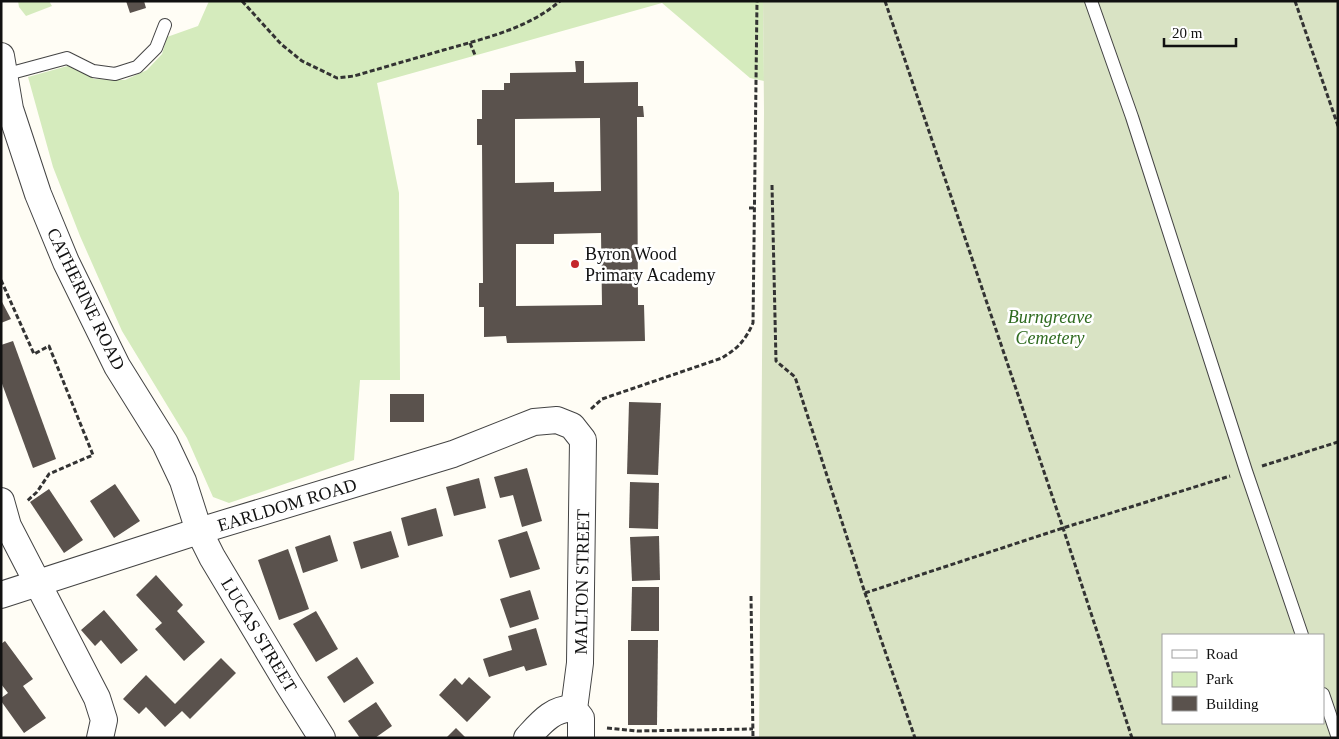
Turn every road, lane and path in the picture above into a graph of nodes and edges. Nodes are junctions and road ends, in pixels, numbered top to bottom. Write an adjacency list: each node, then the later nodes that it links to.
1 (242, 1): 8 (path)
2 (560, 1): 8 (path)
3 (757, 1): 14 (path)
4 (885, 1): 20 (path)
5 (1091, 1): 18 (lane)
6 (1295, 1): 11 (path)
7 (165, 26): 10 (lane)
8 (470, 43): 9 (path)
9 (475, 56)
10 (3, 66): 21 (street, CATHERINE ROAD)
11 (1338, 126)
12 (772, 185): 23 (path)
13 (749, 208): 14 (path)
14 (755, 208): 16 (path)
15 (1, 280): 19 (path)
16 (572, 426): 21 (street, EARLDOM ROAD); 28 (street, MALTON STREET)
17 (1338, 442): 18 (path)
18 (1246, 471): 20 (path); 26 (lane)
19 (2, 504): 22 (street)
20 (1063, 528): 23 (path); 35 (path)
21 (199, 531): 22 (street, EARLDOM ROAD); 31 (street, LUCAS STREET)
22 (37, 584): 24 (street, EARLDOM ROAD); 30 (street)
23 (864, 593): 34 (path)
24 (1, 595)
25 (751, 596): 29 (path)
26 (1302, 634)
27 (1324, 697): 36 (lane)
28 (578, 724): 29 (path); 32 (street)
29 (753, 729): 33 (path)
30 (100, 738)
31 (322, 738)
32 (528, 738)
33 (753, 738)
34 (915, 738)
35 (1132, 738)
36 (1338, 738)

